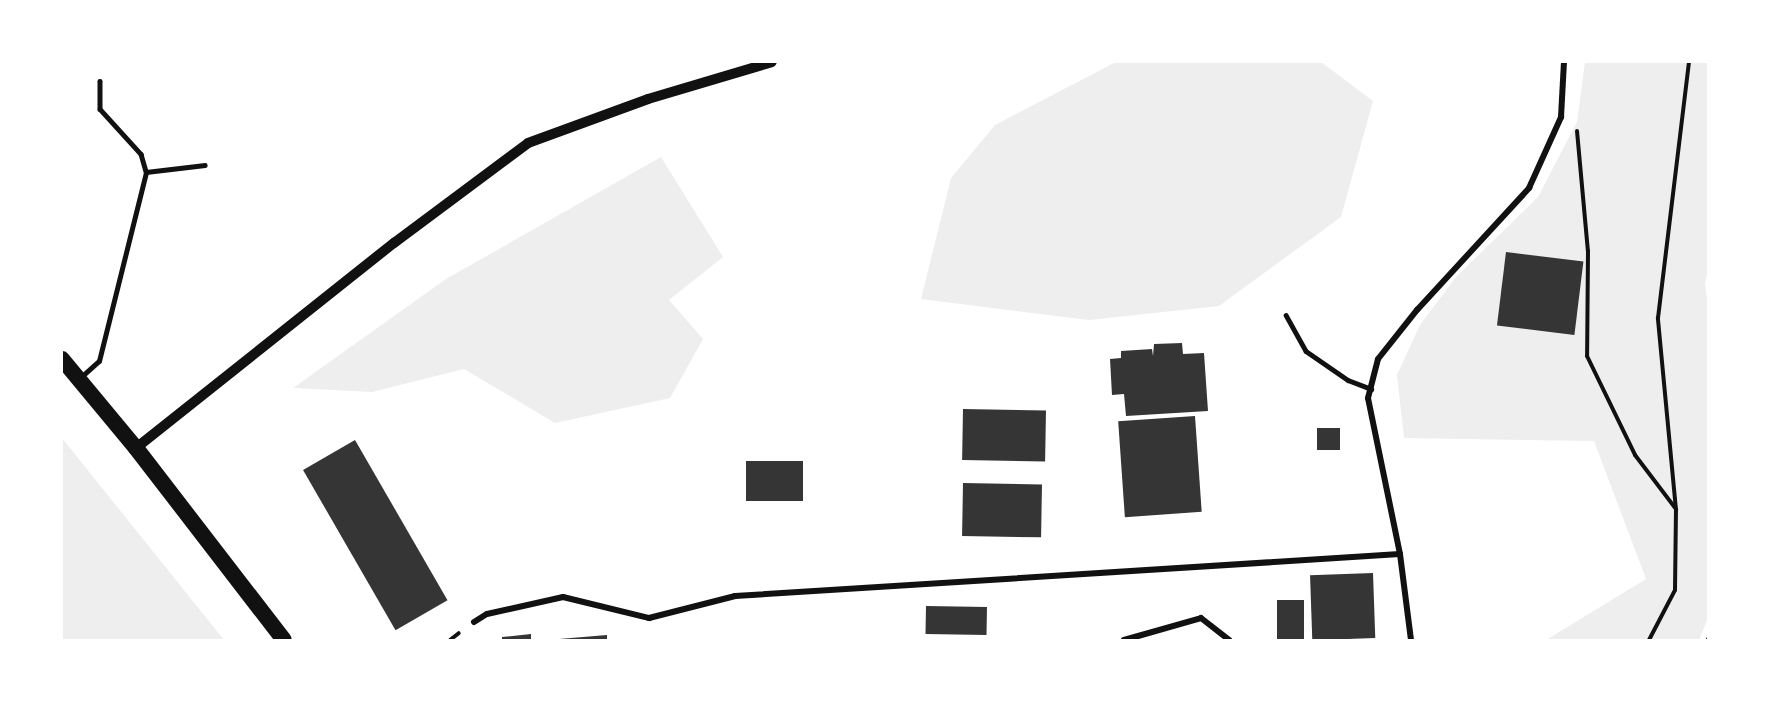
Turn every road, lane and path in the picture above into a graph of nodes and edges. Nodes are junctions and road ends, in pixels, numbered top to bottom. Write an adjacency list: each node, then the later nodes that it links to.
1 (772, 62): 12 (street)
2 (1564, 62): 5 (street)
3 (1689, 62): 13 (path)
4 (100, 81): 7 (lane)
5 (1561, 117): 11 (street); 13 (path)
6 (206, 165): 7 (lane)
7 (146, 172): 10 (lane)
8 (1286, 315): 11 (lane)
9 (62, 359): 10 (highway)
10 (79, 379): 12 (highway)
11 (1371, 389): 14 (street)
12 (136, 448): 16 (highway)
13 (1676, 510): 20 (path)
14 (1400, 554): 15 (street); 19 (street)
15 (474, 622)
16 (284, 640)
17 (1124, 640): 18 (street)
18 (1229, 640)
19 (1412, 640)
20 (1649, 640)

